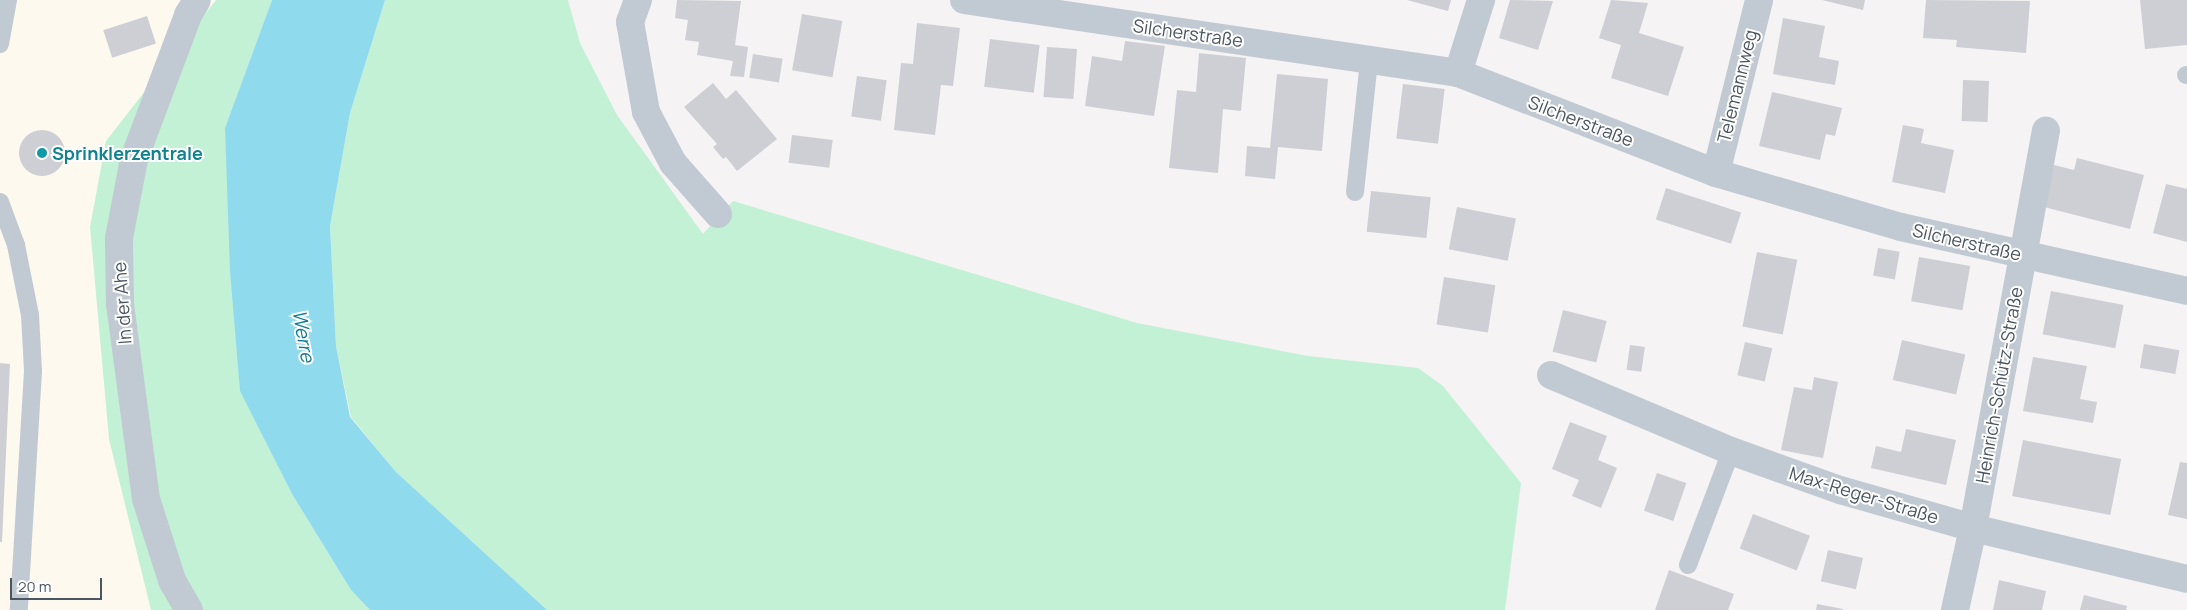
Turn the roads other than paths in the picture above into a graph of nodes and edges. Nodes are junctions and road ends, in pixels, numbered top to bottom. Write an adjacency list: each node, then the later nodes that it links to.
1 (8, 0): 7 (lane)
2 (198, 0): 23 (street, In der Ahe)
3 (638, 0): 14 (street)
4 (964, 0): 8 (street, Silcherstraße)
5 (1481, 0): 9 (street)
6 (1759, 0): 11 (street, Telemannweg)
7 (0, 44)
8 (1369, 60): 9 (street, Silcherstraße); 12 (lane)
9 (1458, 73): 11 (street, Silcherstraße)
10 (2046, 131): 15 (street, Heinrich-Schütz-Straße)
11 (1716, 173): 15 (street, Silcherstraße)
12 (1355, 192)
13 (0, 202): 22 (lane)
14 (718, 214)
15 (2022, 256): 16 (street, Silcherstraße); 19 (street, Heinrich-Schütz-Straße)
16 (2187, 290)
17 (1552, 375): 18 (street, Max-Reger-Straße)
18 (1731, 451): 19 (street, Max-Reger-Straße); 20 (lane)
19 (1973, 528): 21 (street, Max-Reger-Straße); 24 (street, Heinrich-Schütz-Straße)
20 (1688, 565)
21 (2187, 579)
22 (19, 610)
23 (189, 610)
24 (1955, 610)

